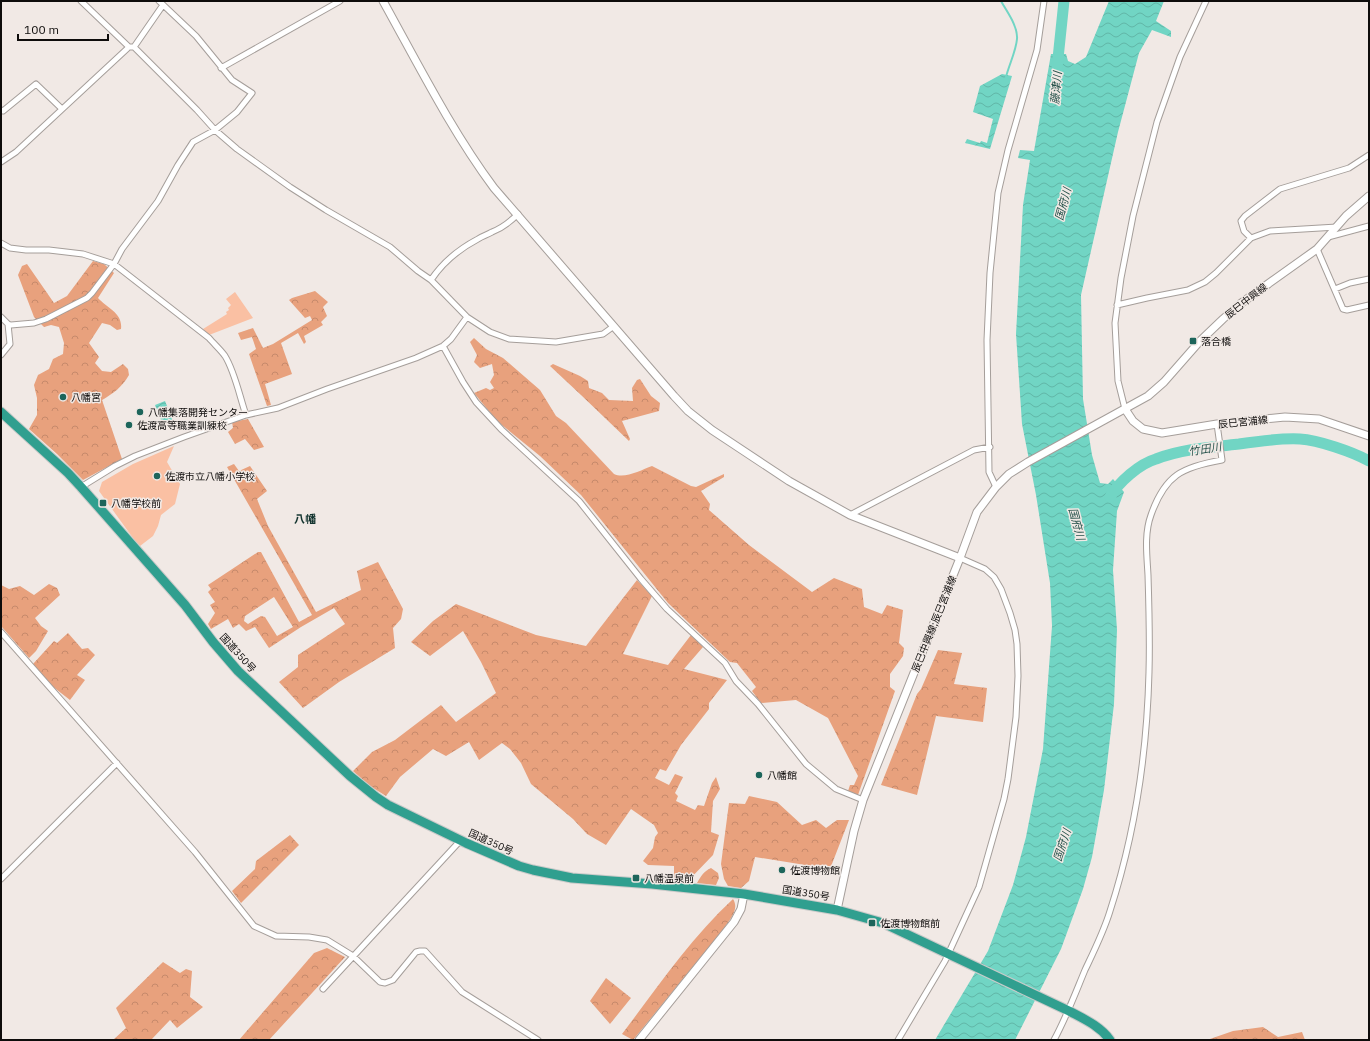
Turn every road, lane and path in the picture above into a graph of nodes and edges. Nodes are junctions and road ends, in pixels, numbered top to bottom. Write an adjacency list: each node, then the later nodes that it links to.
1 (81, 1): 8 (street)
2 (159, 1): 7 (street)
3 (340, 1): 9 (street)
4 (383, 1): 16 (main road)
5 (1044, 1): 40 (street)
6 (1206, 1): 27 (street)
7 (163, 6): 8 (street); 9 (street)
8 (132, 47): 10 (street); 12 (street)
9 (221, 68): 12 (street)
10 (62, 109): 11 (street); 14 (street)
11 (1, 110)
12 (215, 130): 23 (street); 25 (street)
13 (1369, 155): 20 (street)
14 (1, 162)
15 (1369, 196): 18 (main road, 辰巳中興線)
16 (518, 214): 25 (street); 32 (main road)
17 (1369, 226): 19 (street)
18 (1337, 227): 19 (main road, 辰巳中興線); 20 (street)
19 (1328, 237): 22 (main road, 辰巳中興線)
20 (1251, 238): 27 (street)
21 (1, 243): 23 (street)
22 (1317, 249): 26 (street); 35 (main road, 辰巳中興線)
23 (114, 264): 31 (street); 37 (street)
24 (1369, 279): 26 (street)
25 (431, 280): 30 (street)
26 (1335, 289): 28 (street)
27 (1117, 305): 35 (street)
28 (1369, 305)
29 (1, 317): 31 (street)
30 (467, 317): 32 (street); 33 (street)
31 (8, 324): 34 (street)
32 (614, 326): 43 (main road)
33 (443, 346): 37 (street); 47 (street)
34 (1, 356)
35 (1125, 410): 38 (main road, 辰巳宮浦線); 41 (main road, 辰巳中興線;辰巳宮浦線)
36 (1, 412): 42 (highway, 国道350号)
37 (246, 415): 42 (street)
38 (1218, 427): 39 (main road, 辰巳宮浦線); 55 (street)
39 (1369, 436)
40 (990, 447): 41 (street); 43 (street)
41 (998, 485): 44 (main road, 辰巳中興線;辰巳宮浦線)
42 (81, 487): 48 (highway, 国道350号)
43 (850, 514): 44 (main road)
44 (960, 558): 47 (main road, 辰巳中興線;辰巳宮浦線); 52 (street)
45 (1, 632): 46 (street)
46 (117, 763): 49 (street); 53 (street)
47 (863, 800): 51 (main road, 辰巳中興線;辰巳宮浦線)
48 (460, 840): 50 (highway, 国道350号); 53 (street)
49 (1, 879)
50 (744, 894): 51 (highway, 国道350号); 58 (main road)
51 (837, 910): 52 (highway, 国道350号)
52 (950, 955): 55 (highway, 国道350号); 59 (street)
53 (353, 956): 54 (street); 57 (street)
54 (323, 989)
55 (1066, 1010): 56 (street); 60 (highway, 国道350号)
56 (1054, 1039)
57 (538, 1040)
58 (639, 1040)
59 (898, 1040)
60 (1110, 1040)

